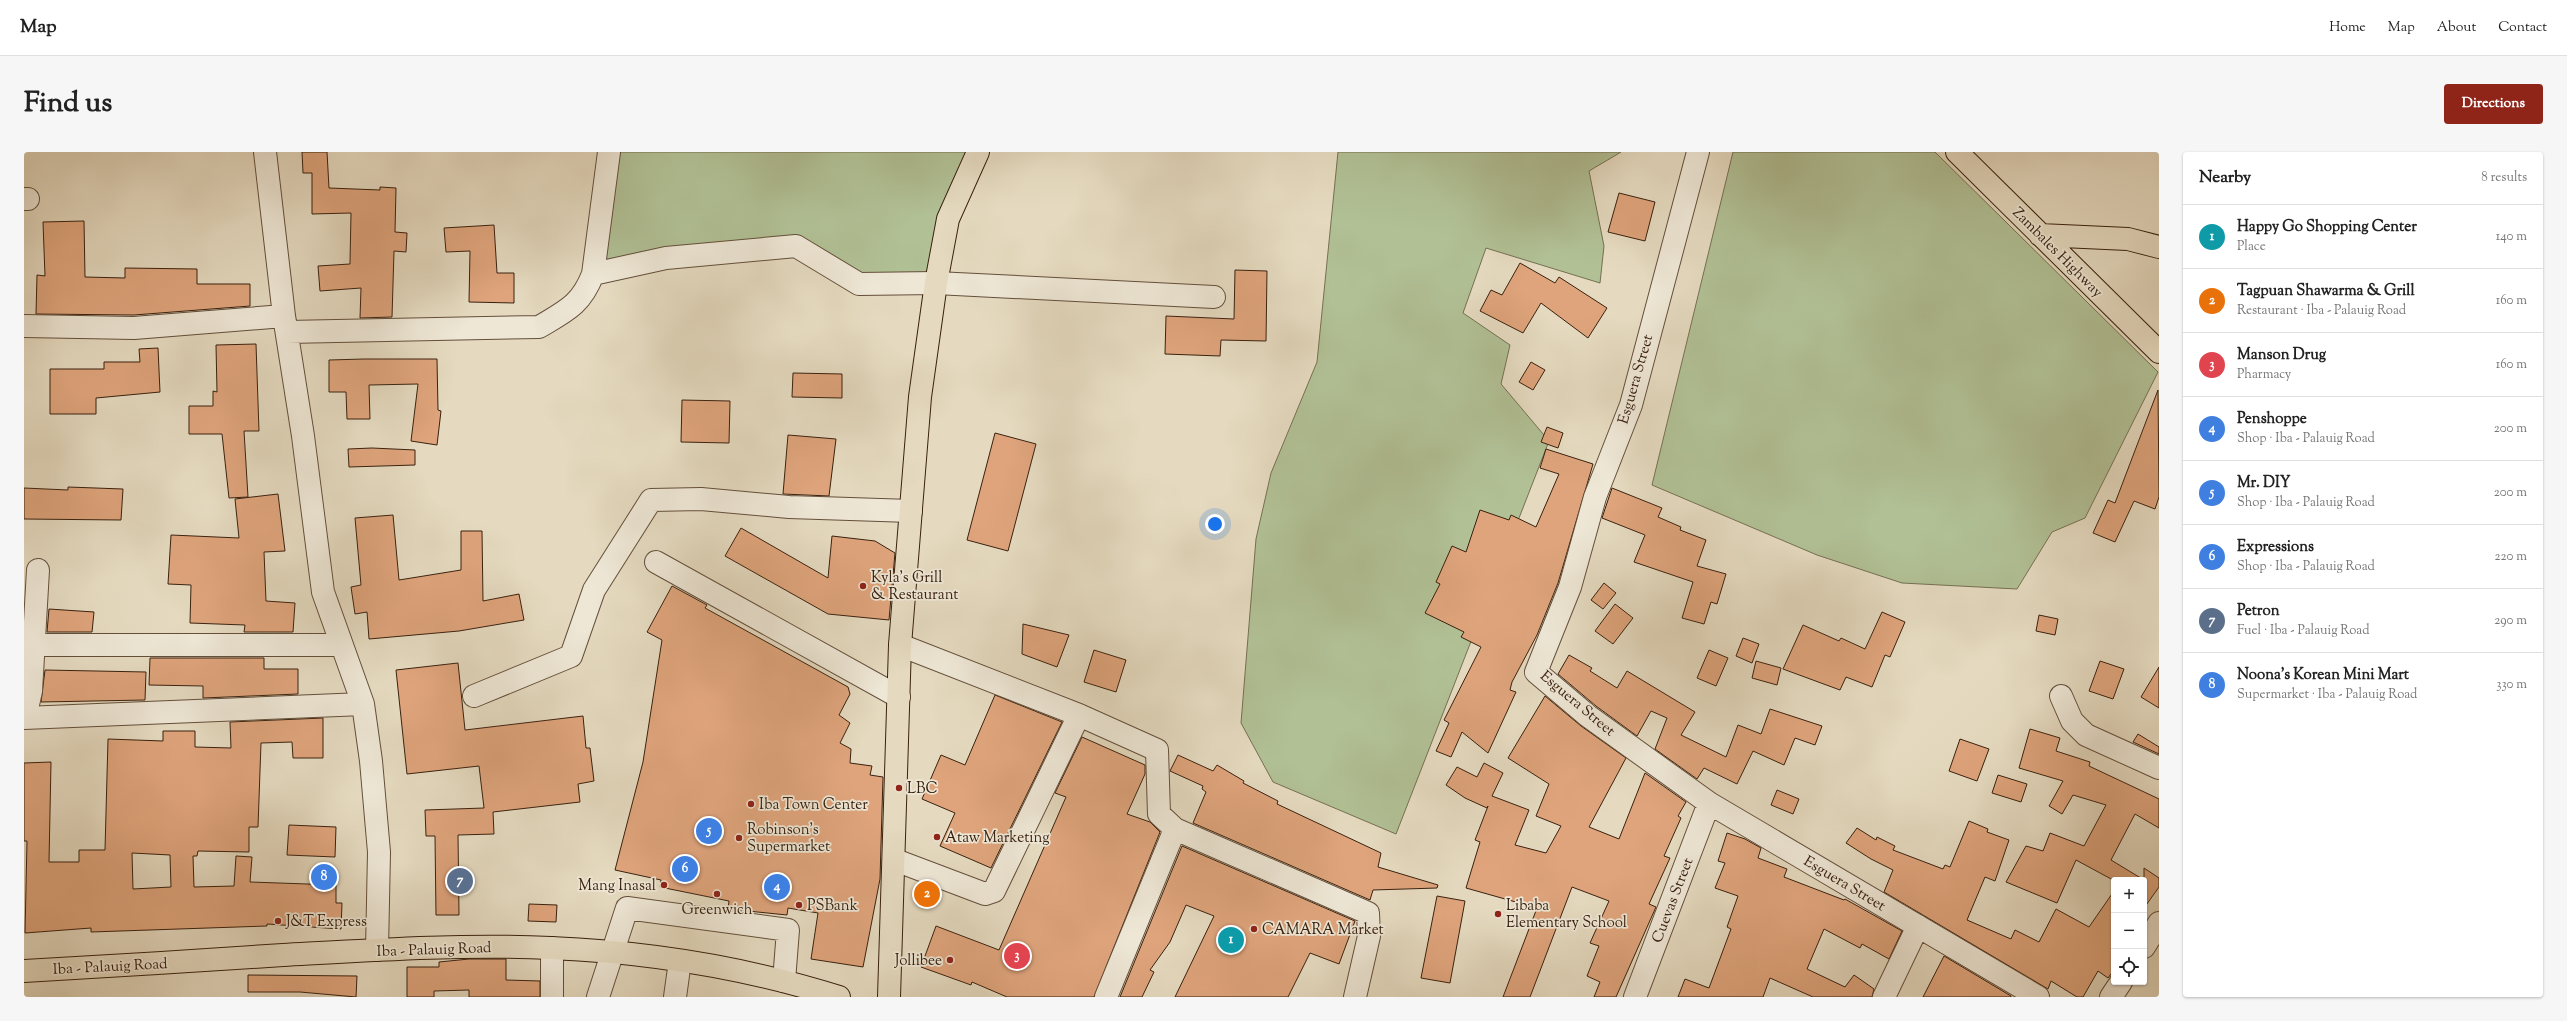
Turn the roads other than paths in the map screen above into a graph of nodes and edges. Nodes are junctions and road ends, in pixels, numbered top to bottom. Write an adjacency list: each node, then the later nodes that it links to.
1 (265, 152): 11 (street)
2 (609, 152): 8 (street)
3 (978, 152): 9 (main road)
4 (1698, 152): 27 (street, Esguera Street)
5 (1957, 152): 6 (main road, Zambales Highway)
6 (2040, 235): 7 (main road); 13 (main road, Zambales Highway)
7 (2159, 247)
8 (593, 274): 9 (street); 11 (street)
9 (936, 283): 10 (street); 14 (main road)
10 (1214, 297)
11 (286, 324): 12 (street); 19 (street)
12 (24, 326)
13 (2159, 352)
14 (911, 511): 17 (main road); 20 (street)
15 (656, 562): 22 (street)
16 (38, 570): 18 (street)
17 (900, 644): 22 (main road); 24 (street)
18 (29, 646): 19 (street); 25 (street)
19 (341, 646): 23 (street)
20 (474, 696)
21 (2060, 696): 26 (street)
22 (899, 697): 29 (main road)
23 (362, 704): 25 (street); 34 (street)
24 (1079, 715): 28 (street); 29 (street)
25 (24, 718)
26 (2159, 768)
27 (1709, 803): 31 (street, Esguera Street); 47 (street, Cuevas Street)
28 (1175, 829): 45 (street); 46 (street)
29 (895, 860): 44 (main road)
30 (2159, 924): 32 (street)
31 (1918, 926): 48 (street); 49 (street, Esguera Street)
32 (2147, 942)
33 (552, 948): 34 (main road, Iba - Palauig Road); 35 (main road, Iba - Palauig Road); 40 (street)
34 (377, 950): 37 (main road, Iba - Palauig Road)
35 (611, 953): 36 (main road, Iba - Palauig Road); 38 (street); 41 (street)
36 (680, 961): 38 (main road, Iba - Palauig Road); 42 (street)
37 (24, 971)
38 (784, 981): 43 (main road, Iba - Palauig Road)
39 (2119, 985): 50 (street)
40 (552, 997)
41 (598, 997)
42 (675, 997)
43 (839, 997)
44 (890, 997)
45 (1106, 997)
46 (1355, 997)
47 (1635, 997)
48 (1884, 997)
49 (2038, 997)
50 (2111, 997)

